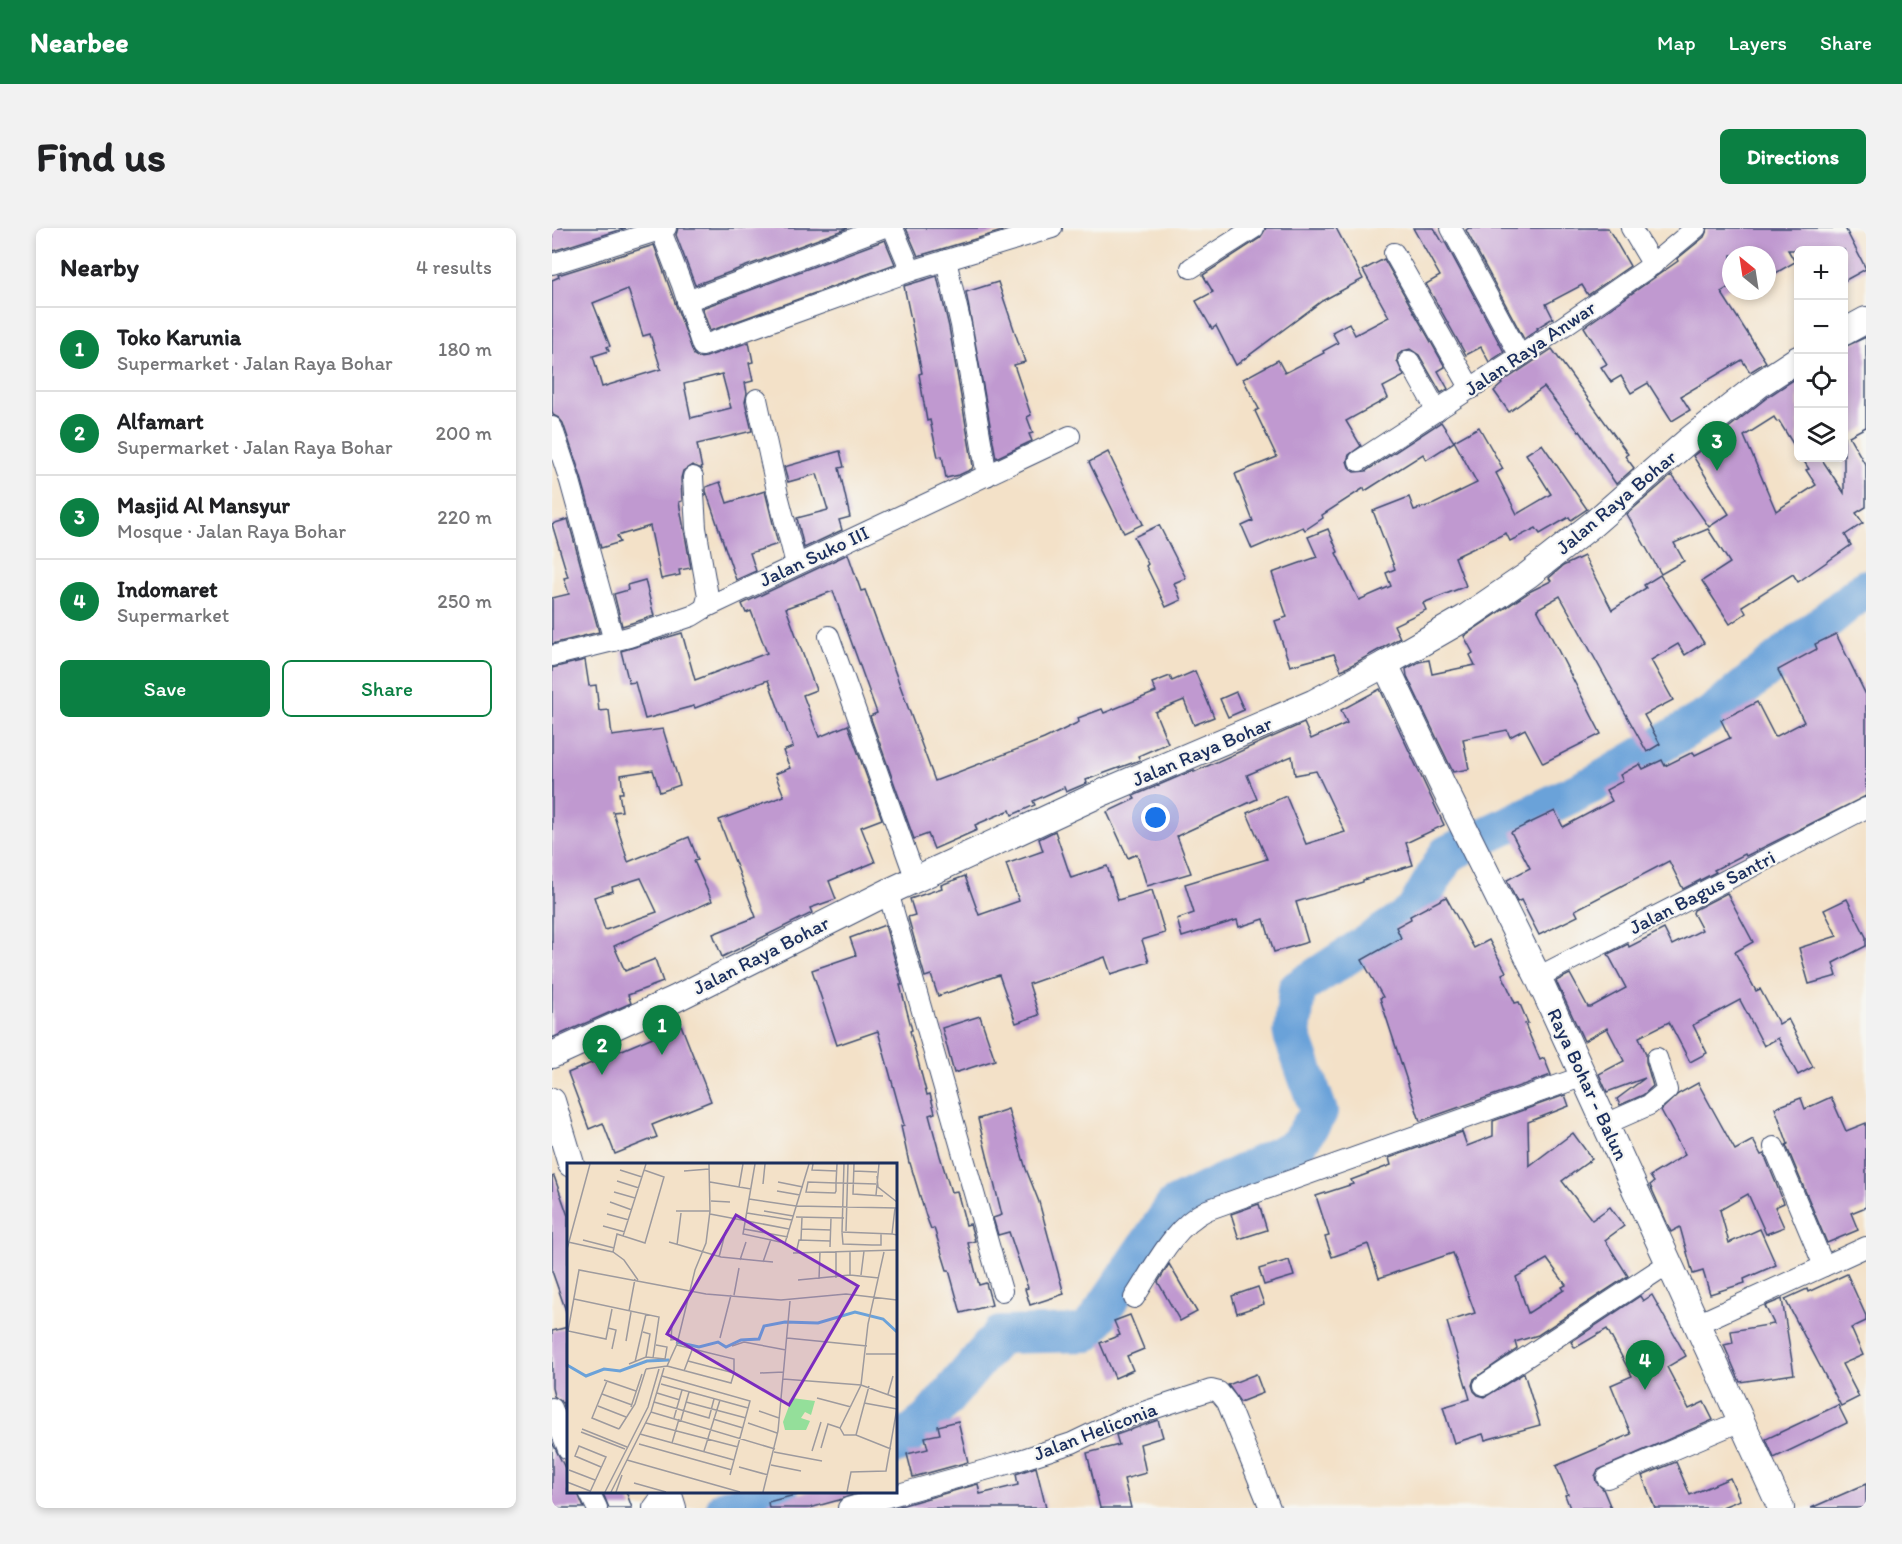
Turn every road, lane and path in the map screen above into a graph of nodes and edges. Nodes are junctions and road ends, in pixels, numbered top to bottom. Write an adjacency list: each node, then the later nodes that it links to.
1 (882, 228): 15 (street)
2 (893, 228): 14 (street)
3 (1052, 228): 10 (street)
4 (1254, 228): 13 (street)
5 (1451, 228): 18 (street)
6 (1631, 228): 12 (street)
7 (662, 229): 11 (street); 15 (street)
8 (1686, 231): 12 (street, Jalan Raya Anwar)
9 (1394, 253): 21 (street)
10 (946, 260): 14 (street); 27 (street)
11 (552, 264)
12 (1653, 264): 18 (street, Jalan Raya Anwar)
13 (1191, 268)
14 (911, 271): 15 (street)
15 (687, 301)
16 (1866, 320): 17 (street)
17 (1848, 330)
18 (1520, 356): 21 (street, Jalan Raya Anwar)
19 (1409, 361): 23 (street)
20 (1794, 362): 34 (street, Jalan Raya Bohar)
21 (1471, 388): 23 (street, Jalan Raya Anwar)
22 (758, 399): 29 (street)
23 (1437, 411): 26 (street, Jalan Raya Anwar)
24 (552, 427): 32 (street)
25 (1070, 436): 27 (street, Jalan Suko III)
26 (1359, 461)
27 (987, 476): 29 (street, Jalan Suko III)
28 (693, 477): 30 (street)
29 (796, 564): 30 (street, Jalan Suko III)
30 (705, 608): 32 (street, Jalan Suko III)
31 (829, 636): 36 (street)
32 (614, 641): 33 (street, Jalan Suko III)
33 (552, 657)
34 (1385, 664): 36 (street, Jalan Raya Bohar); 38 (street, Raya Bohar - Balun)
35 (1866, 808): 38 (street, Jalan Bagus Santri)
36 (916, 880): 37 (street, Jalan Raya Bohar)
37 (888, 892): 39 (street, Jalan Raya Bohar); 49 (street)
38 (1538, 977): 41 (street, Raya Bohar - Balun)
39 (552, 1055)
40 (1657, 1058): 43 (street)
41 (1584, 1076): 43 (street, Raya Bohar - Balun); 50 (street)
42 (552, 1101): 45 (street)
43 (1606, 1124): 47 (street, Raya Bohar - Balun)
44 (1774, 1147): 48 (street)
45 (571, 1163)
46 (1866, 1247): 48 (street)
47 (1669, 1263): 51 (street, Raya Bohar - Balun); 52 (street)
48 (1824, 1266): 51 (street)
49 (1002, 1291)
50 (1134, 1298)
51 (1697, 1324): 54 (street, Raya Bohar - Balun)
52 (1484, 1385)
53 (552, 1408): 55 (street)
54 (1741, 1421): 56 (street); 61 (street, Raya Bohar - Balun)
55 (567, 1446)
56 (1607, 1478)
57 (590, 1493): 58 (street)
58 (597, 1508)
59 (849, 1508): 60 (street, Jalan Heliconia)
60 (1270, 1508)
61 (1781, 1508)

